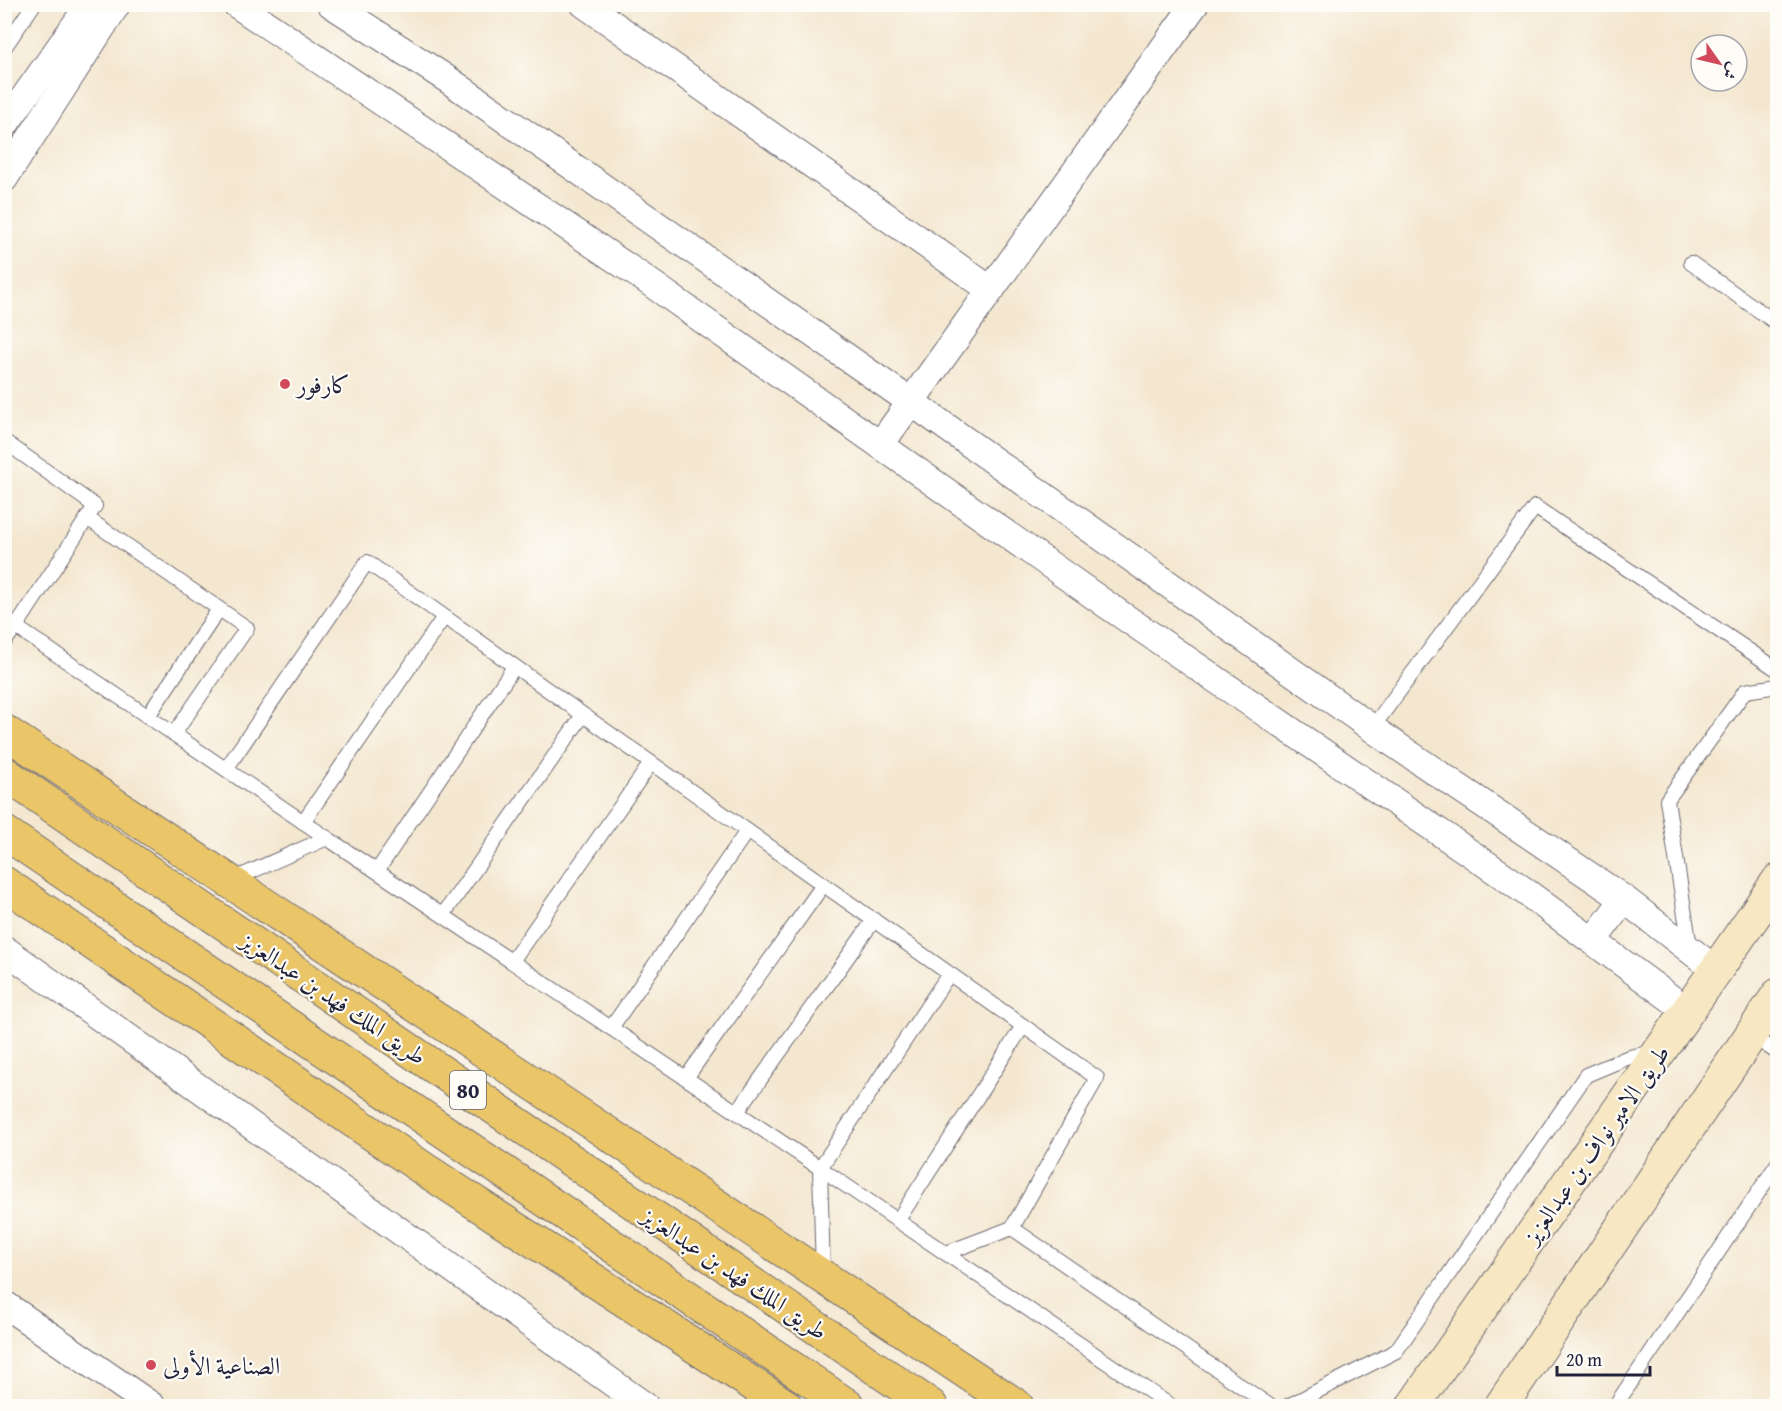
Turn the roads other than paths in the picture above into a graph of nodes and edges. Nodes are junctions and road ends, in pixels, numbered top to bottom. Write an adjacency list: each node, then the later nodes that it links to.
1 (34, 4): 8 (lane)
2 (90, 4): 9 (street)
3 (117, 4): 10 (street)
4 (236, 4): 16 (street)
5 (331, 4): 14 (street)
6 (584, 4): 12 (street)
7 (1195, 4): 12 (street)
8 (4, 48)
9 (4, 126)
10 (4, 179)
11 (1691, 263): 13 (lane)
12 (991, 290): 14 (street)
13 (1778, 324)
14 (911, 402): 16 (street); 27 (street)
15 (4, 441): 17 (lane)
16 (880, 445): 45 (street)
17 (87, 518): 18 (lane); 20 (lane)
18 (219, 609): 26 (lane); 29 (lane)
19 (444, 617): 22 (lane); 31 (lane); 33 (lane)
20 (16, 627): 21 (lane); 26 (lane)
21 (4, 642)
22 (514, 667): 25 (lane); 37 (lane)
23 (1778, 670): 27 (lane)
24 (1778, 686): 47 (lane)
25 (584, 715): 30 (lane); 43 (lane)
26 (148, 716): 29 (lane)
27 (1372, 728): 42 (street)
28 (4, 731): 38 (highway)
29 (174, 734): 31 (lane)
30 (651, 763): 34 (lane); 48 (lane)
31 (226, 769): 33 (lane)
32 (4, 773): 71 (highway, طريق الملك فهد بن عبدالعزيز / 80)
33 (303, 822): 36 (lane)
34 (747, 831): 41 (lane); 54 (lane)
35 (4, 832): 70 (highway, طريق الملك فهد بن عبدالعزيز / 80)
36 (327, 838): 37 (lane); 38 (lane)
37 (376, 871): 43 (lane)
38 (230, 881): 65 (highway)
39 (1778, 882): 49 (main road, طريق الامير نواف بن عبدالعزيز)
40 (4, 883): 69 (highway)
41 (823, 885): 44 (lane); 58 (lane)
42 (1624, 899): 45 (street); 47 (street)
43 (442, 915): 48 (lane)
44 (874, 920): 50 (lane); 59 (lane)
45 (1593, 941): 52 (street)
46 (4, 949): 68 (street)
47 (1690, 950): 49 (street)
48 (512, 961): 54 (lane)
49 (1716, 970): 52 (main road, طريق الامير نواف بن عبدالعزيز)
50 (949, 974): 53 (lane); 61 (lane)
51 (1778, 995): 55 (main road)
52 (1688, 1011): 56 (main road, طريق الامير نواف بن عبدالعزيز)
53 (1023, 1026): 62 (lane); 63 (lane)
54 (611, 1028): 58 (lane)
55 (1751, 1035): 57 (lane); 77 (main road)
56 (1661, 1051): 75 (lane); 76 (main road, طريق الامير نواف بن عبدالعزيز)
57 (1778, 1053)
58 (686, 1078): 59 (lane)
59 (737, 1112): 61 (lane)
60 (1778, 1163): 78 (lane)
61 (820, 1168): 62 (lane); 65 (lane)
62 (898, 1220): 64 (lane)
63 (1012, 1228): 64 (lane); 74 (lane)
64 (946, 1253): 73 (lane)
65 (823, 1278): 72 (highway)
66 (4, 1305): 67 (street)
67 (152, 1407)
68 (645, 1407)
69 (786, 1407)
70 (848, 1407)
71 (931, 1407)
72 (1017, 1407)
73 (1171, 1407)
74 (1270, 1407)
75 (1288, 1407)
76 (1413, 1407)
77 (1501, 1407)
78 (1615, 1407)

